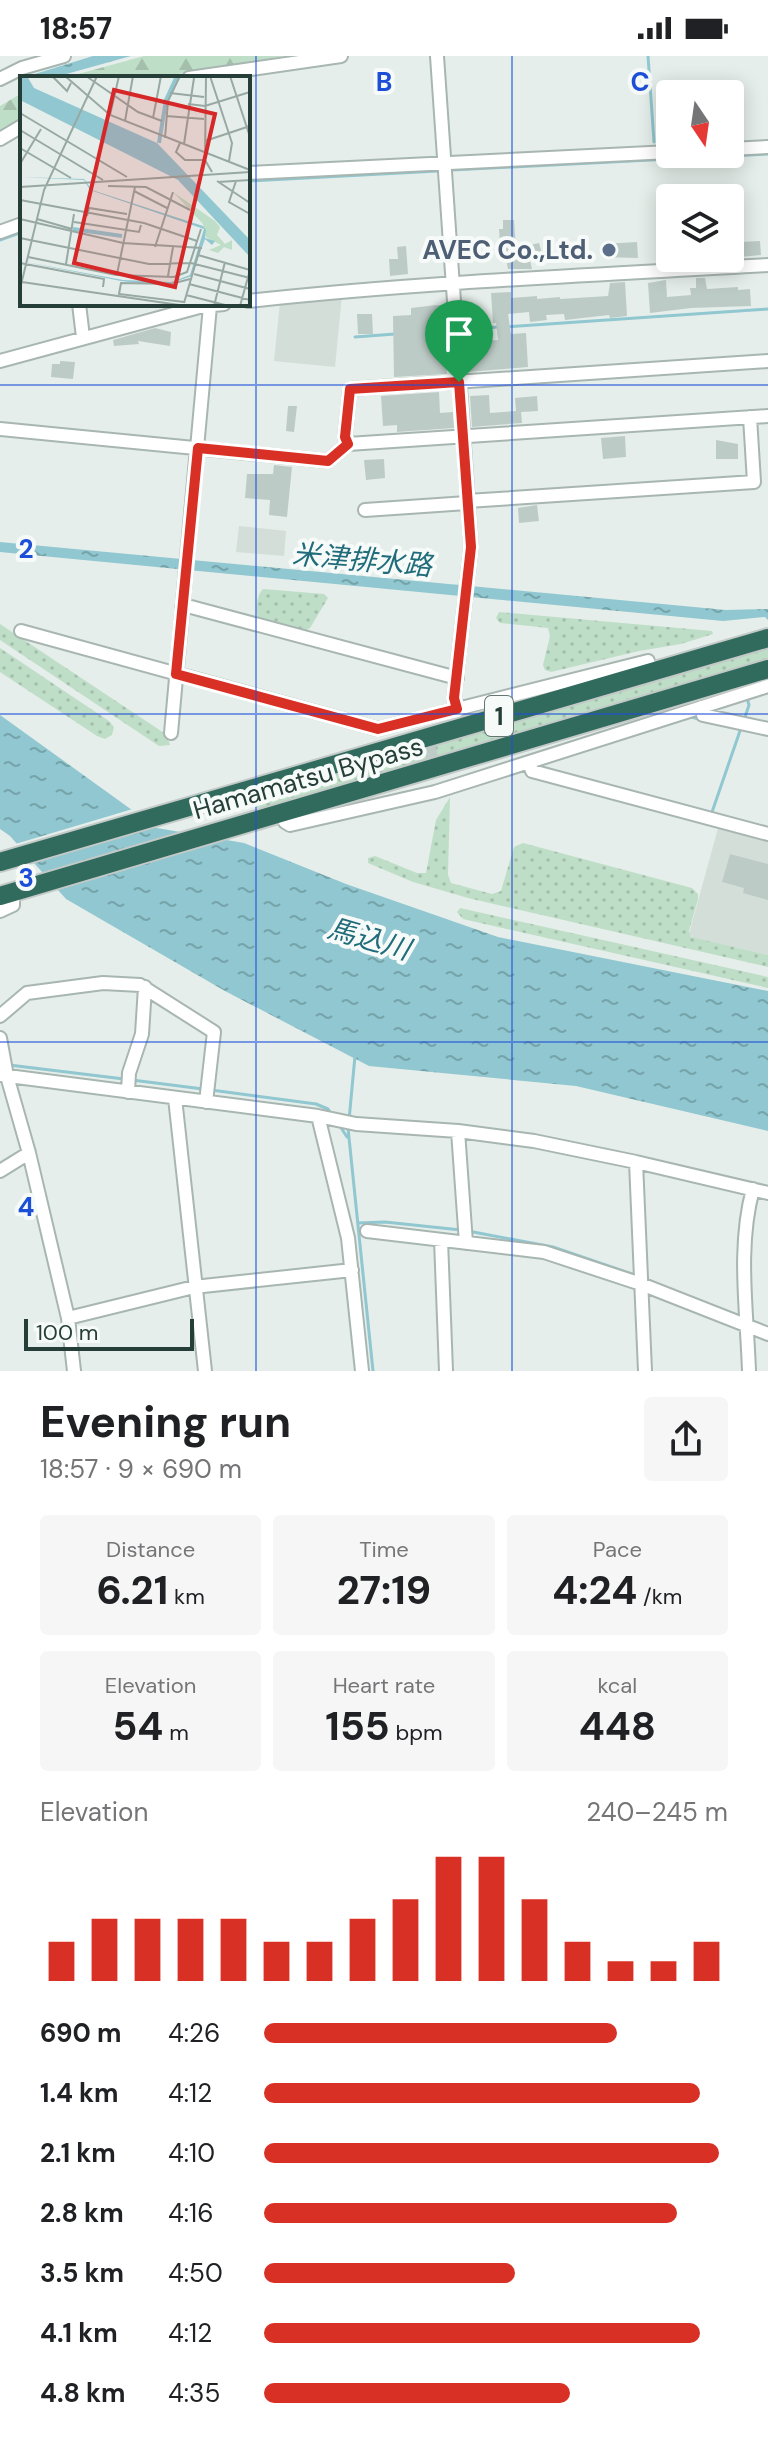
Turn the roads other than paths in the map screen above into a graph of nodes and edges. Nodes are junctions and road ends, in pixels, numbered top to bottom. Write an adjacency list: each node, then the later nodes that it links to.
1 (64, 56): 5 (street)
2 (341, 56): 4 (street)
3 (437, 56): 11 (street)
4 (203, 76)
5 (0, 79)
6 (20, 127): 7 (street)
7 (0, 139)
8 (768, 147): 9 (street)
9 (744, 148)
10 (656, 153): 11 (street)
11 (444, 163): 12 (street); 16 (street)
12 (250, 173)
13 (20, 225): 14 (street)
14 (0, 232)
15 (768, 265): 16 (street)
16 (453, 283): 17 (street); 23 (street)
17 (250, 301)
18 (79, 306): 20 (street)
19 (210, 306): 20 (street); 29 (street)
20 (83, 337): 21 (street)
21 (0, 361)
22 (768, 361): 23 (street)
23 (459, 382): 27 (street); 28 (street)
24 (768, 416): 25 (street)
25 (750, 417): 27 (street); 30 (street)
26 (0, 429): 29 (street)
27 (463, 436): 28 (street); 30 (street)
28 (348, 444): 29 (street)
29 (198, 448): 32 (street)
30 (467, 502): 31 (street); 38 (street)
31 (365, 510)
32 (182, 607): 37 (street); 38 (street)
33 (21, 631): 37 (street)
34 (768, 638): 36 (highway, Hamamatsu Bypass / 1)
35 (768, 669): 45 (highway, Hamamatsu Bypass / 1)
36 (651, 672): 41 (street); 47 (highway, Hamamatsu Bypass / 1)
37 (176, 674): 41 (street); 43 (street)
38 (457, 678): 41 (street)
39 (768, 686): 40 (street)
40 (701, 707): 42 (street); 44 (street)
41 (457, 709)
42 (768, 729)
43 (171, 733)
44 (529, 762): 45 (street); 46 (street)
45 (275, 815): 48 (highway, Hamamatsu Bypass / 1)
46 (768, 834)
47 (0, 862)
48 (6, 894): 49 (street)
49 (0, 911)
50 (145, 987): 51 (street); 54 (street); 56 (street)
51 (0, 1016)
52 (0, 1038): 53 (street)
53 (4, 1076): 54 (street); 59 (street)
54 (128, 1092): 55 (street)
55 (175, 1098): 56 (street); 69 (street)
56 (206, 1102): 57 (street)
57 (322, 1118): 58 (street); 67 (street)
58 (458, 1131): 60 (street); 66 (street)
59 (29, 1153): 61 (street); 70 (street)
60 (636, 1162): 62 (street); 68 (street)
61 (0, 1171)
62 (753, 1189): 63 (street); 71 (street)
63 (768, 1193)
64 (367, 1231): 65 (street)
65 (441, 1240): 66 (street); 76 (street)
66 (466, 1243): 68 (street)
67 (352, 1270): 69 (street); 75 (street)
68 (641, 1284): 71 (street); 77 (street)
69 (194, 1287): 70 (street); 74 (street)
70 (68, 1318): 73 (street)
71 (747, 1326): 72 (street); 78 (street)
72 (768, 1334)
73 (74, 1371)
74 (205, 1371)
75 (362, 1371)
76 (446, 1371)
77 (645, 1371)
78 (749, 1371)

